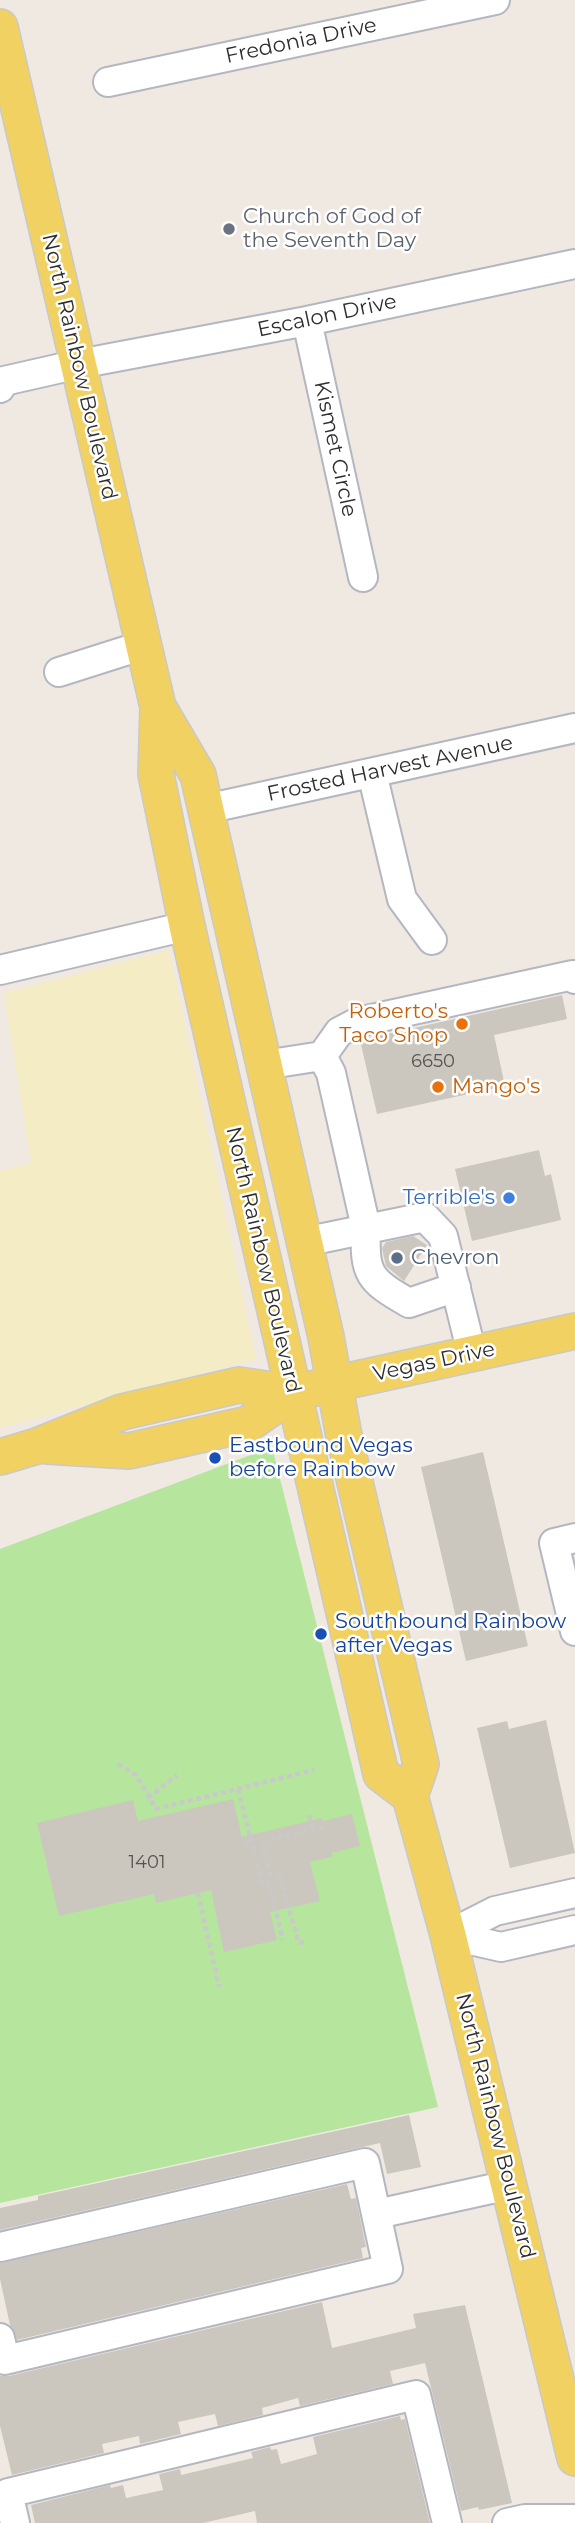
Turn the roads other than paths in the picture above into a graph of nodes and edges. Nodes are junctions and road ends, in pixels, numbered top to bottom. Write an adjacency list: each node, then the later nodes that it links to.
1 (495, 0): 3 (street, Fredonia Drive)
2 (0, 27): 6 (main road, North Rainbow Boulevard)
3 (108, 82)
4 (575, 264): 5 (street, Escalon Drive)
5 (307, 321): 6 (street, Escalon Drive); 8 (street, Kismet Circle)
6 (79, 364): 7 (street, Escalon Drive); 9 (main road, North Rainbow Boulevard)
7 (0, 388)
8 (363, 577)
9 (144, 645): 10 (street); 11 (main road, North Rainbow Boulevard)
10 (60, 672)
11 (158, 707): 14 (main road, North Rainbow Boulevard); 15 (main road, North Rainbow Boulevard)
12 (575, 728): 13 (street, Frosted Harvest Avenue)
13 (372, 773): 14 (street, Frosted Harvest Avenue); 16 (street)
14 (206, 809): 20 (main road, North Rainbow Boulevard)
15 (187, 926): 17 (street); 27 (main road, North Rainbow Boulevard)
16 (432, 940)
17 (0, 970)
18 (575, 979): 19 (street)
19 (322, 1056): 20 (street); 21 (street)
20 (264, 1065): 22 (main road, North Rainbow Boulevard)
21 (366, 1228): 22 (street); 23 (street); 23 (street)
22 (304, 1241): 26 (main road, North Rainbow Boulevard)
23 (456, 1287): 25 (street)
24 (575, 1331): 25 (main road, Vegas Drive)
25 (472, 1354): 26 (main road, Vegas Drive)
26 (335, 1384): 27 (main road, Vegas Drive); 31 (main road, North Rainbow Boulevard)
27 (293, 1393): 28 (main road, Vegas Drive); 31 (main road, North Rainbow Boulevard)
28 (0, 1457)
29 (575, 1538): 30 (street)
30 (575, 1632)
31 (410, 1796): 34 (main road, North Rainbow Boulevard)
32 (575, 1893): 34 (street)
33 (575, 1930): 34 (street)
34 (448, 1935): 35 (main road, North Rainbow Boulevard)
35 (509, 2185): 36 (street); 39 (main road, North Rainbow Boulevard)
36 (377, 2214): 37 (street); 38 (street)
37 (0, 2247)
38 (0, 2338)
39 (567, 2384): 40 (main road, North Rainbow Boulevard)
40 (575, 2458)
41 (575, 2519): 44 (street)
42 (15, 2523): 43 (street)
43 (447, 2523)
44 (507, 2523)

